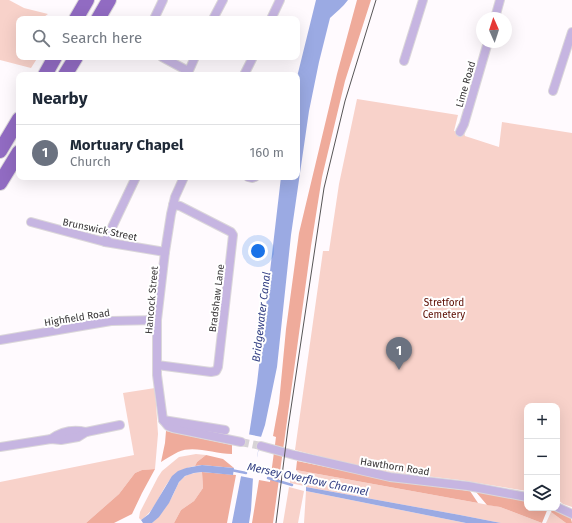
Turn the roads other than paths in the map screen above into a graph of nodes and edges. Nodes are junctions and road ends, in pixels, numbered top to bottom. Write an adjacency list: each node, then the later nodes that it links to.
1 (87, 0): 9 (highway)
2 (109, 0): 10 (highway)
3 (163, 0): 11 (street)
4 (222, 0): 12 (street)
5 (280, 0): 13 (street)
6 (422, 0): 21 (street)
7 (497, 1): 8 (street)
8 (496, 12)
9 (78, 16)
10 (100, 16)
11 (155, 16)
12 (215, 16)
13 (272, 16)
14 (572, 32): 27 (street)
15 (486, 48): 29 (street, Lime Road)
16 (53, 60): 22 (highway)
17 (74, 60): 23 (highway)
18 (167, 60): 24 (street)
19 (194, 60): 25 (street)
20 (252, 60): 26 (street)
21 (404, 61)
22 (47, 72)
23 (67, 72)
24 (186, 72)
25 (188, 72)
26 (246, 72)
27 (553, 91)
28 (16, 124): 30 (highway)
29 (460, 132)
30 (0, 151)
31 (16, 157): 34 (highway)
32 (135, 180): 37 (street)
33 (183, 180): 35 (street, Hancock Street)
34 (0, 183)
35 (173, 205): 38 (street, Hancock Street); 41 (street, Bradshaw Lane)
36 (31, 222): 37 (street, Brunswick Street)
37 (105, 242): 38 (street, Brunswick Street)
38 (165, 252): 39 (street, Hancock Street)
39 (157, 320): 40 (street, Highfield Road); 41 (street, Hancock Street)
40 (0, 340)
41 (157, 365): 42 (street, Hancock Street)
42 (165, 423): 44 (street); 45 (street)
43 (120, 425): 47 (street)
44 (225, 430)
45 (241, 442)
46 (261, 446): 48 (street, Hawthorn Road)
47 (0, 447)
48 (524, 496)
49 (560, 508): 50 (street)
50 (572, 514)

